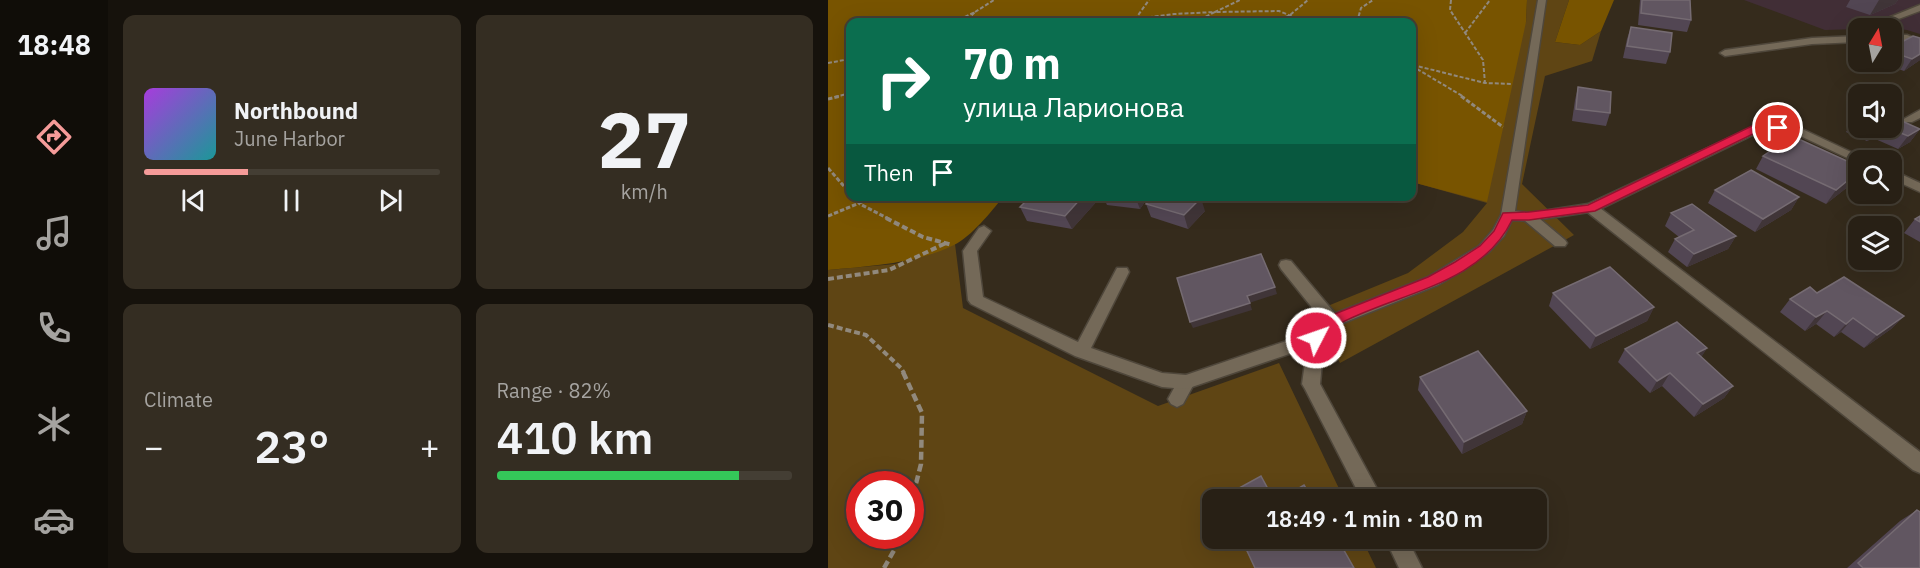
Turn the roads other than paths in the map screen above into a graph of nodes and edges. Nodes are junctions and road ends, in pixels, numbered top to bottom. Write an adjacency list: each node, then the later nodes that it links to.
1 (1542, 0): 14 (street)
2 (1920, 8): 3 (street)
3 (1893, 18)
4 (1902, 38): 6 (street)
5 (1848, 39): 7 (street)
6 (1920, 43)
7 (1725, 52)
8 (1920, 113): 9 (street)
9 (1908, 120)
10 (1848, 154): 13 (street)
11 (1902, 179): 12 (street)
12 (1920, 188)
13 (1591, 208): 15 (street); 25 (street)
14 (1508, 215): 15 (street); 20 (street)
15 (1529, 216): 17 (street)
16 (984, 231): 22 (street)
17 (1560, 243)
18 (1286, 266): 20 (street)
19 (1122, 272): 22 (street)
20 (1332, 321): 21 (street)
21 (1316, 338): 23 (street); 26 (street)
22 (1081, 351): 23 (street)
23 (1186, 382): 24 (street)
24 (1177, 399)
25 (1920, 464)
26 (1367, 489)
27 (1400, 549): 28 (street)
28 (1410, 568)

